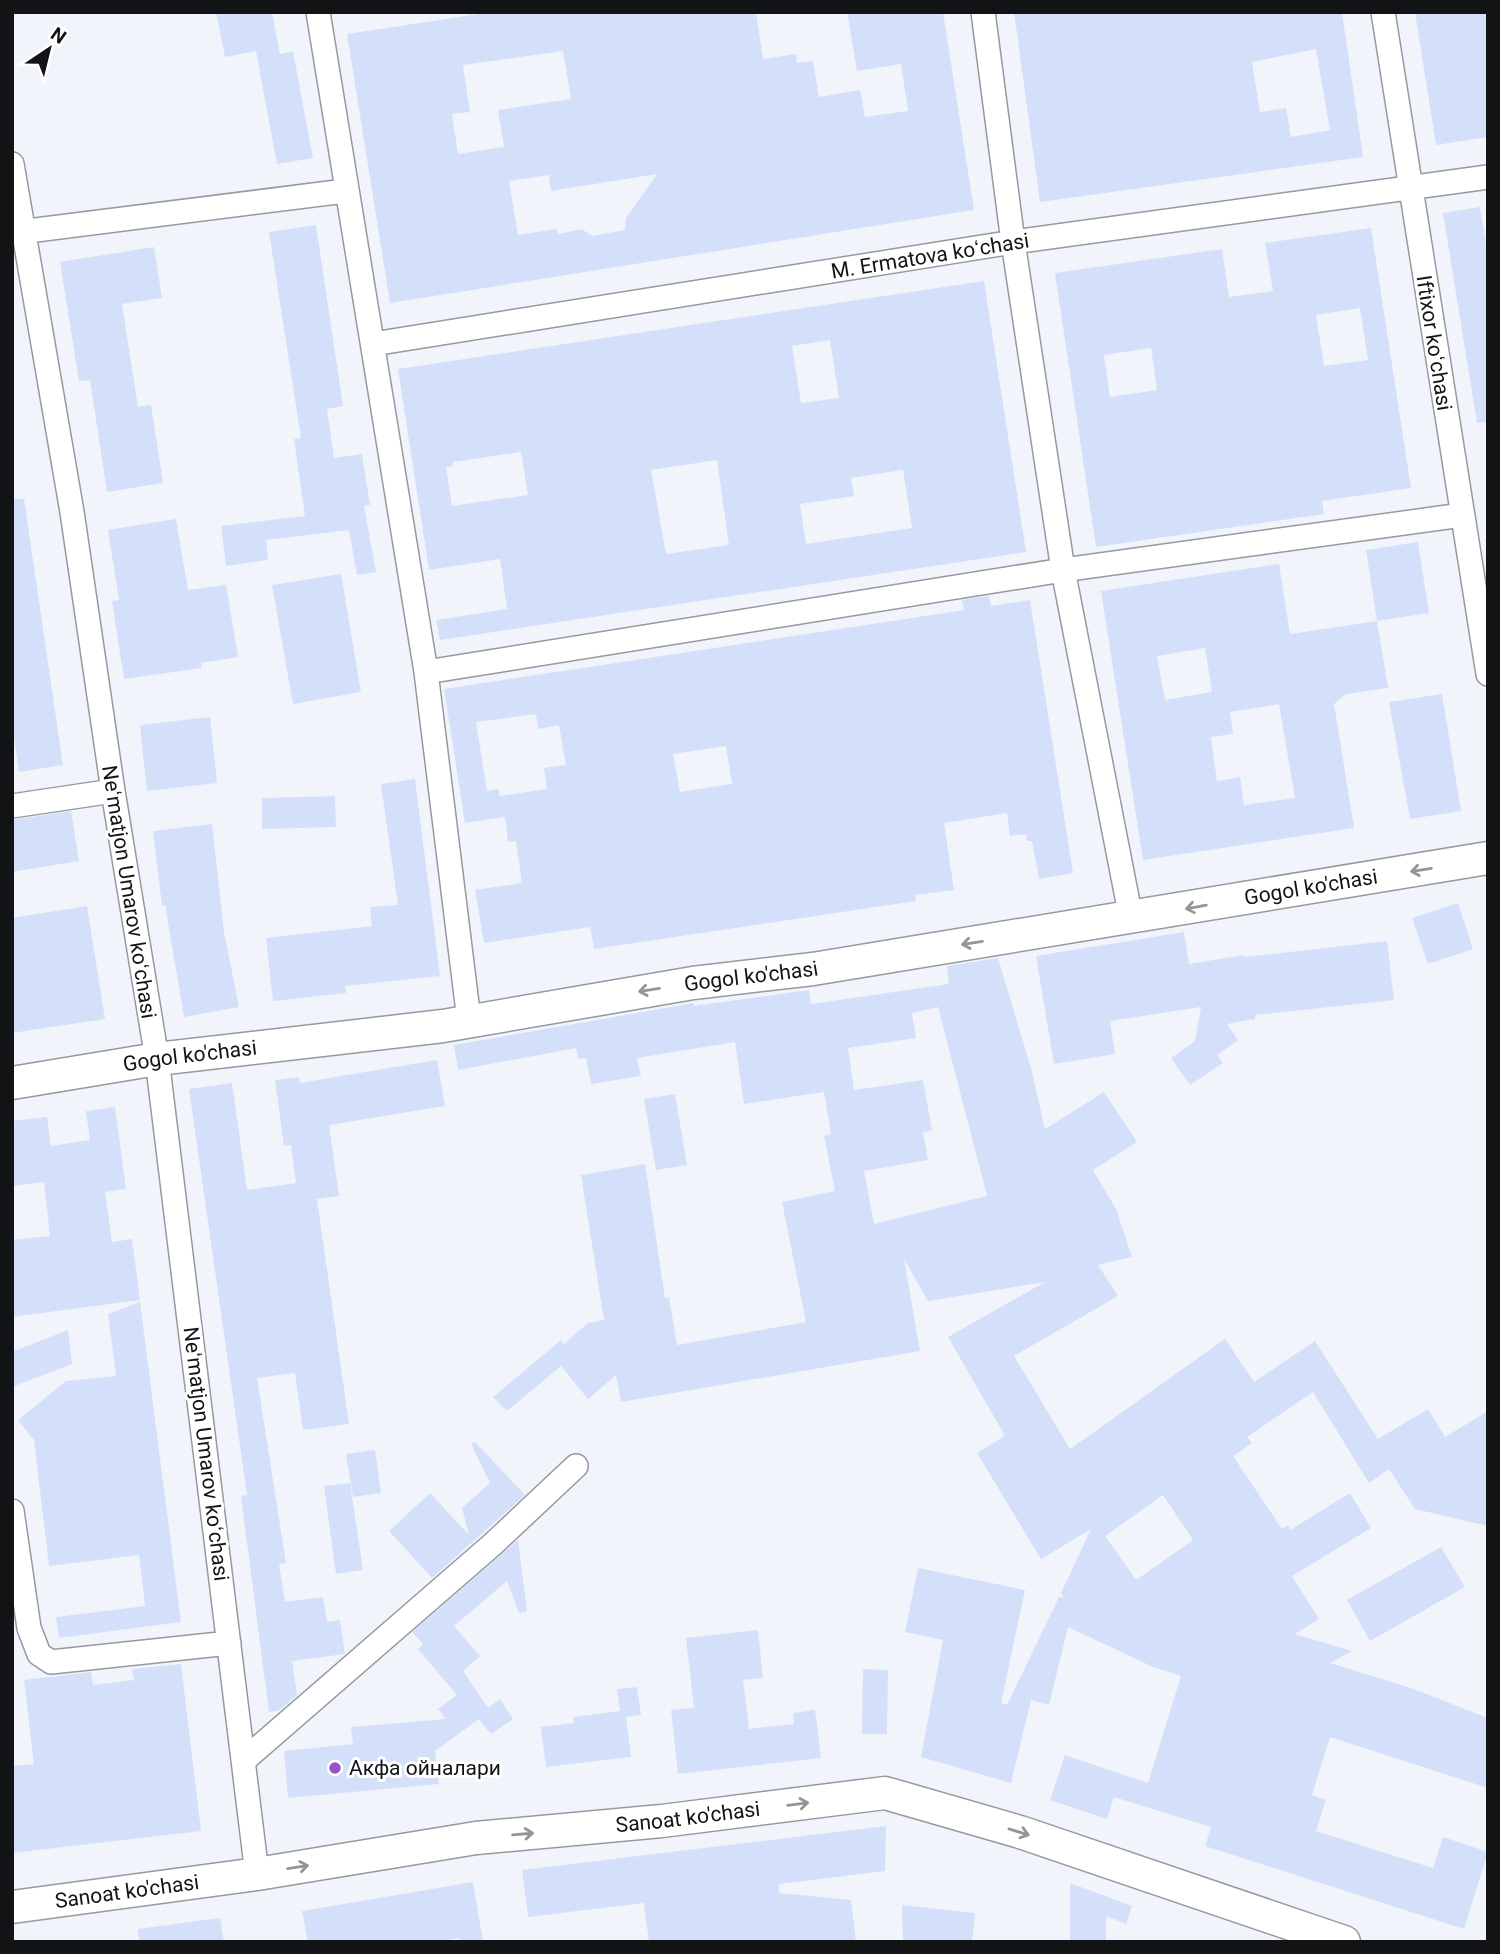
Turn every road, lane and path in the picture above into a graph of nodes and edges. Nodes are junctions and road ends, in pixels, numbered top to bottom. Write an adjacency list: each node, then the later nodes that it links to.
1 (318, 12): 7 (street)
2 (983, 12): 9 (street)
3 (1383, 12): 6 (street, Iftixor koʻchasi)
4 (12, 164): 8 (street, Neʻmatjon Umarov koʻchasi)
5 (1488, 177): 6 (street, M. Ermatova koʻchasi)
6 (1409, 188): 9 (street, M. Ermatova koʻchasi); 11 (street, Iftixor koʻchasi)
7 (345, 191): 8 (street); 10 (street)
8 (17, 232): 15 (street, Neʻmatjon Umarov koʻchasi)
9 (1013, 242): 10 (street, M. Ermatova koʻchasi); 12 (street)
10 (373, 344): 13 (street)
11 (1462, 515): 12 (street); 14 (street, Iftixor koʻchasi)
12 (1063, 570): 13 (street); 18 (street)
13 (426, 672): 19 (street)
14 (1488, 674)
15 (113, 791): 16 (street); 20 (street, Neʻmatjon Umarov koʻchasi)
16 (12, 806)
17 (1488, 858): 18 (main road, Gogol ko'chasi, one-way to 18)
18 (1131, 918): 19 (main road, Gogol ko'chasi, one-way to 19)
19 (469, 1020): 20 (main road, Gogol ko'chasi)
20 (157, 1059): 21 (main road, Gogol ko'chasi); 24 (street, Neʻmatjon Umarov koʻchasi)
21 (12, 1083)
22 (576, 1466): 25 (street)
23 (12, 1511): 24 (street)
24 (229, 1643): 25 (street, Neʻmatjon Umarov koʻchasi)
25 (243, 1760): 26 (street, Neʻmatjon Umarov koʻchasi)
26 (257, 1874): 27 (main road, Sanoat ko'chasi); 28 (main road, Sanoat ko'chasi, one-way to 28)
27 (12, 1907)
28 (1344, 1942)

